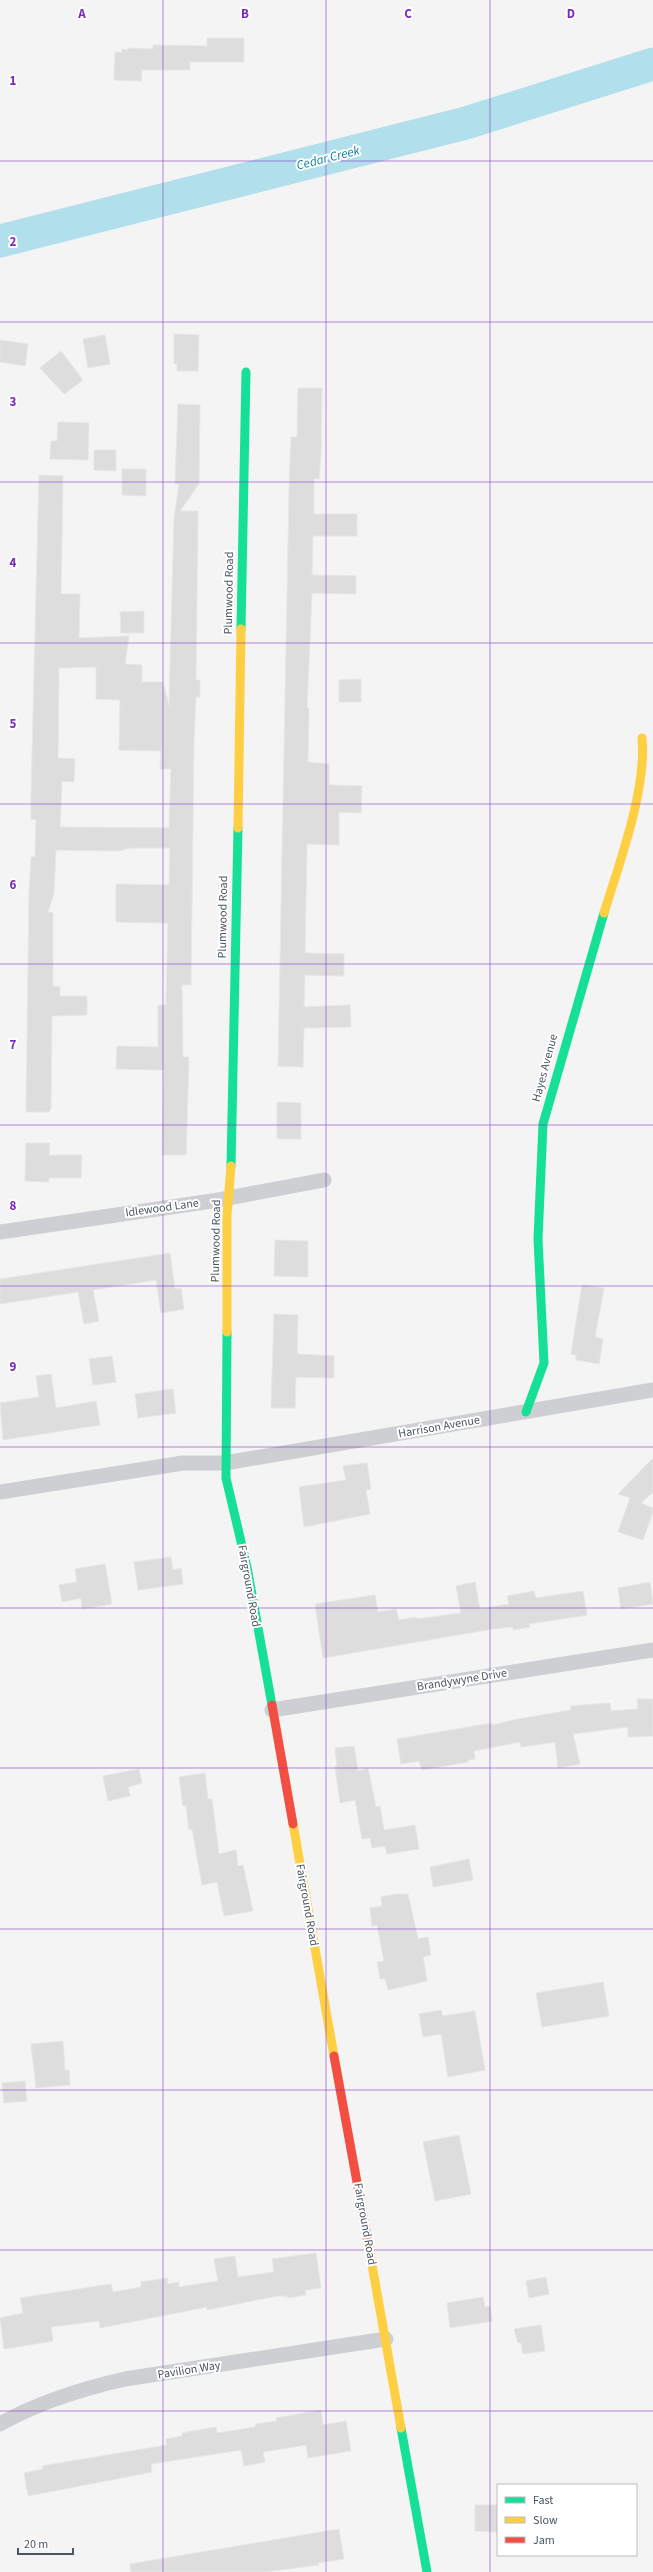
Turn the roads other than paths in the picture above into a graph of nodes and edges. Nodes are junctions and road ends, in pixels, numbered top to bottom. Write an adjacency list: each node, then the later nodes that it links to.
1 (246, 372): 4 (street, Plumwood Road)
2 (642, 738): 7 (street, Hayes Avenue)
3 (324, 1180): 4 (street, Idlewood Lane)
4 (229, 1197): 5 (street, Idlewood Lane); 8 (street, Plumwood Road)
5 (0, 1232)
6 (653, 1390): 7 (street, Harrison Avenue)
7 (526, 1412): 8 (street, Harrison Avenue)
8 (225, 1463): 9 (street); 11 (street, Fairground Road)
9 (0, 1492)
10 (653, 1650): 11 (street, Brandywyne Drive)
11 (272, 1710): 12 (street, Fairground Road)
12 (386, 2339): 13 (street, Pavilion Way); 14 (street, Fairground Road)
13 (0, 2424)
14 (427, 2572)

